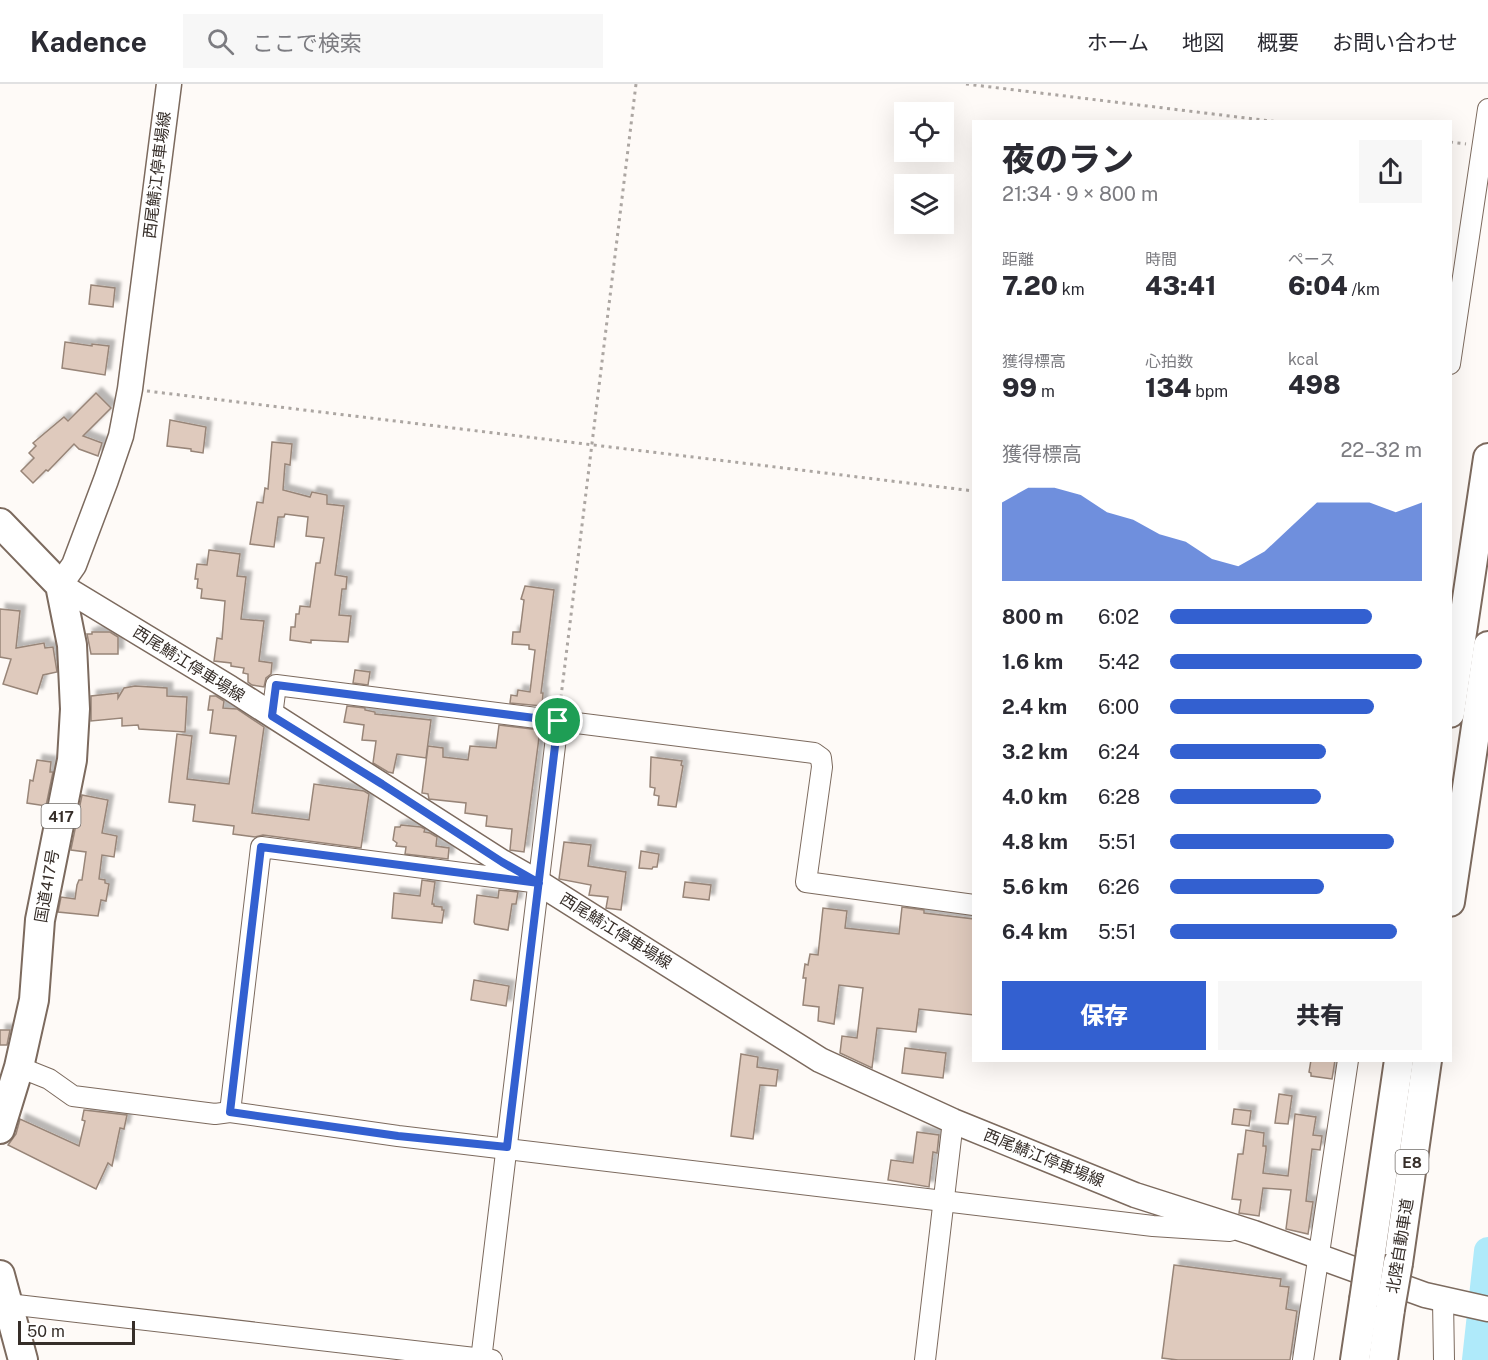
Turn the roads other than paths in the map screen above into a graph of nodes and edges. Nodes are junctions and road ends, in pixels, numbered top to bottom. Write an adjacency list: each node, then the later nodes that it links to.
1 (169, 84): 6 (main road, 西尾鯖江停車場線)
2 (1488, 109): 3 (street)
3 (1452, 351)
4 (1488, 458): 8 (highway)
5 (0, 523): 6 (highway)
6 (60, 585): 9 (main road, 西尾鯖江停車場線); 17 (highway, 国道417号 / 417)
7 (1488, 646): 12 (highway)
8 (1452, 700)
9 (272, 716): 10 (street); 11 (main road, 西尾鯖江停車場線)
10 (558, 721): 11 (street); 13 (street)
11 (539, 883): 18 (street); 19 (main road, 西尾鯖江停車場線); 21 (street)
12 (1452, 889)
13 (972, 905)
14 (1348, 1062): 24 (street)
15 (1399, 1062): 28 (highway, 北陸自動車道 / E8, bridge)
16 (1427, 1062): 28 (highway, 北陸自動車道 / E8, bridge)
17 (20, 1067): 18 (street); 20 (highway, 国道417号 / 417)
18 (230, 1112): 21 (street)
19 (953, 1121): 22 (street); 23 (main road, 西尾鯖江停車場線)
20 (0, 1129)
21 (507, 1147): 22 (street); 31 (street)
22 (944, 1202): 23 (street); 32 (street)
23 (1254, 1233): 24 (main road, 西尾鯖江停車場線)
24 (1318, 1257): 26 (main road, 西尾鯖江停車場線); 33 (street)
25 (0, 1275): 27 (highway)
26 (1451, 1302): 29 (main road, 西尾鯖江停車場線); 36 (street)
27 (8, 1304): 30 (highway); 31 (street)
28 (1377, 1304): 34 (highway, 北陸自動車道 / E8); 35 (highway, 北陸自動車道 / E8)
29 (1488, 1310)
30 (22, 1360)
31 (485, 1360)
32 (925, 1360)
33 (1304, 1360)
34 (1355, 1360)
35 (1383, 1360)
36 (1444, 1360)

